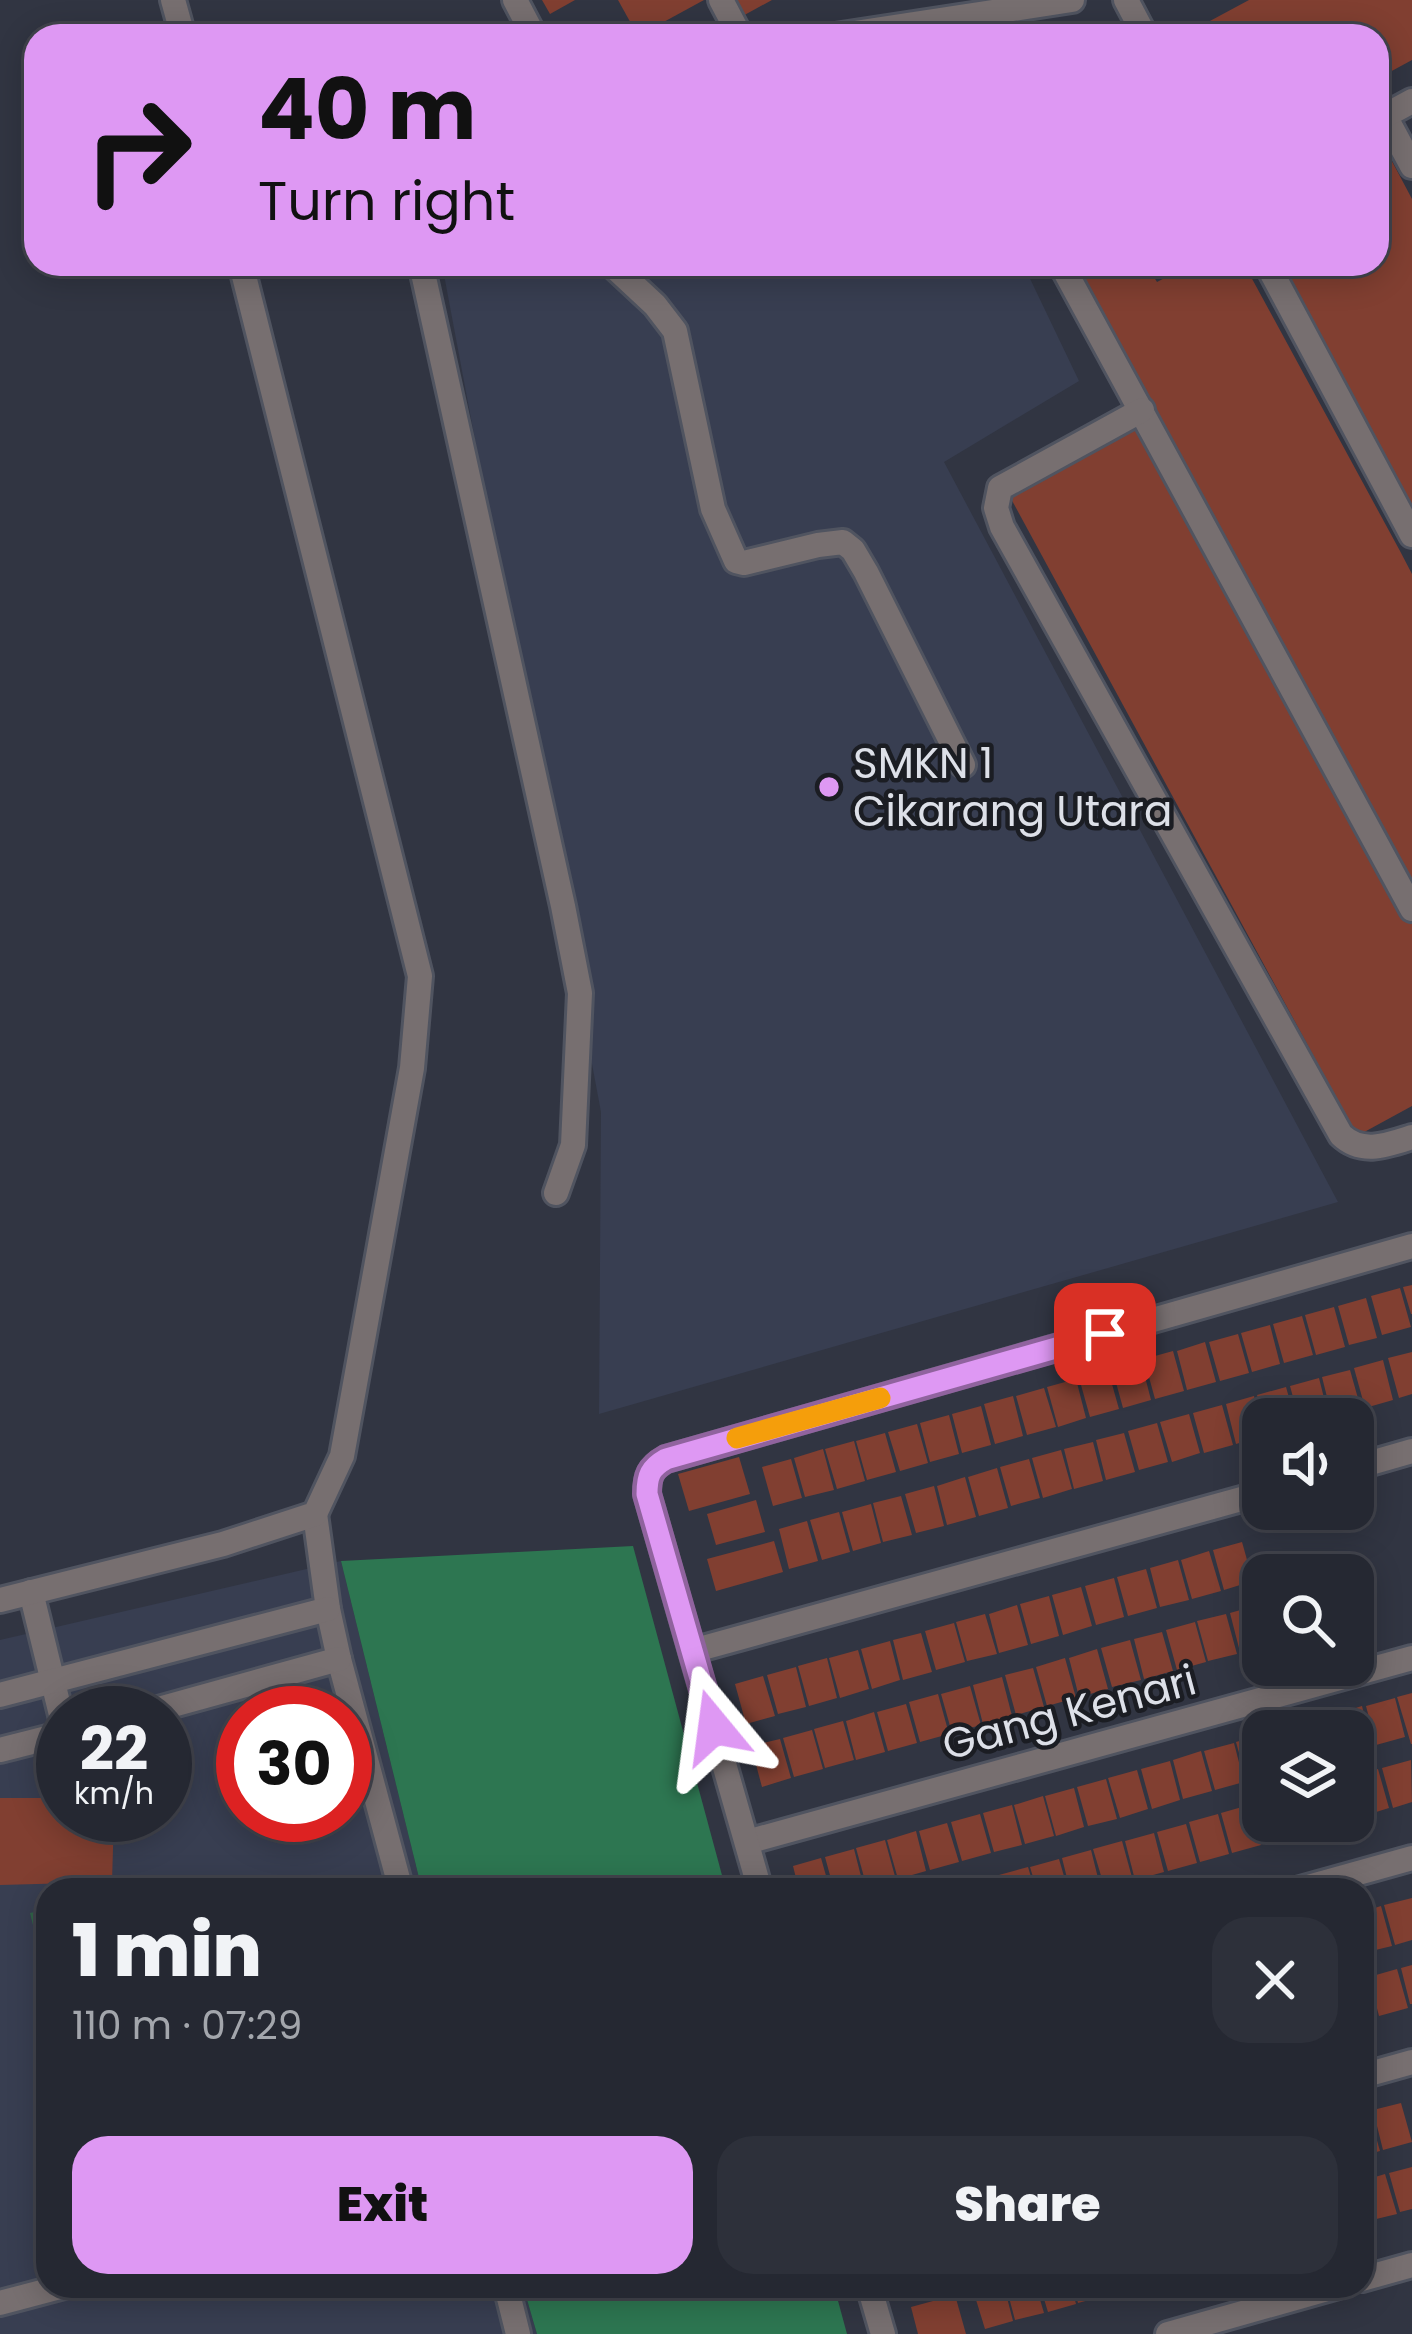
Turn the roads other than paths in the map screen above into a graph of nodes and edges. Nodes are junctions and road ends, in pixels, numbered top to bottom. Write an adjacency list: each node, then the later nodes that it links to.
1 (1072, 0): 2 (street)
2 (928, 10): 3 (street)
3 (878, 24)
4 (1389, 130): 5 (street)
5 (1412, 166)
6 (244, 276): 21 (street)
7 (424, 276): 16 (street)
8 (623, 276): 13 (street)
9 (1067, 276): 11 (street)
10 (1273, 276): 12 (street)
11 (1142, 410): 14 (street); 15 (street)
12 (1412, 535)
13 (963, 765)
14 (1412, 909)
15 (1412, 1137)
16 (556, 1193)
17 (1412, 1246): 25 (street)
18 (1412, 1451): 19 (street)
19 (1374, 1462)
20 (1242, 1498): 25 (street)
21 (315, 1514): 22 (street); 24 (street)
22 (31, 1592): 23 (street); 28 (street)
23 (0, 1600)
24 (328, 1609): 27 (street); 28 (street)
25 (692, 1651): 34 (street)
26 (1412, 1658): 34 (street, Gang Kenari)
27 (339, 1659): 31 (street); 36 (street)
28 (52, 1681): 29 (street); 30 (street)
29 (53, 1686)
30 (0, 1695)
31 (192, 1700)
32 (36, 1741): 33 (street)
33 (0, 1750)
34 (747, 1842): 37 (street)
35 (1412, 1858): 38 (street)
36 (398, 1878)
37 (757, 1878)
38 (1340, 1878)
39 (1412, 2062): 40 (street)
40 (1374, 2072)
41 (1412, 2265): 42 (street)
42 (1374, 2276)
43 (36, 2293): 47 (street)
44 (509, 2298): 48 (street)
45 (872, 2298): 49 (street)
46 (1296, 2298): 50 (street)
47 (0, 2303)
48 (518, 2334)
49 (883, 2334)
50 (1168, 2334)

